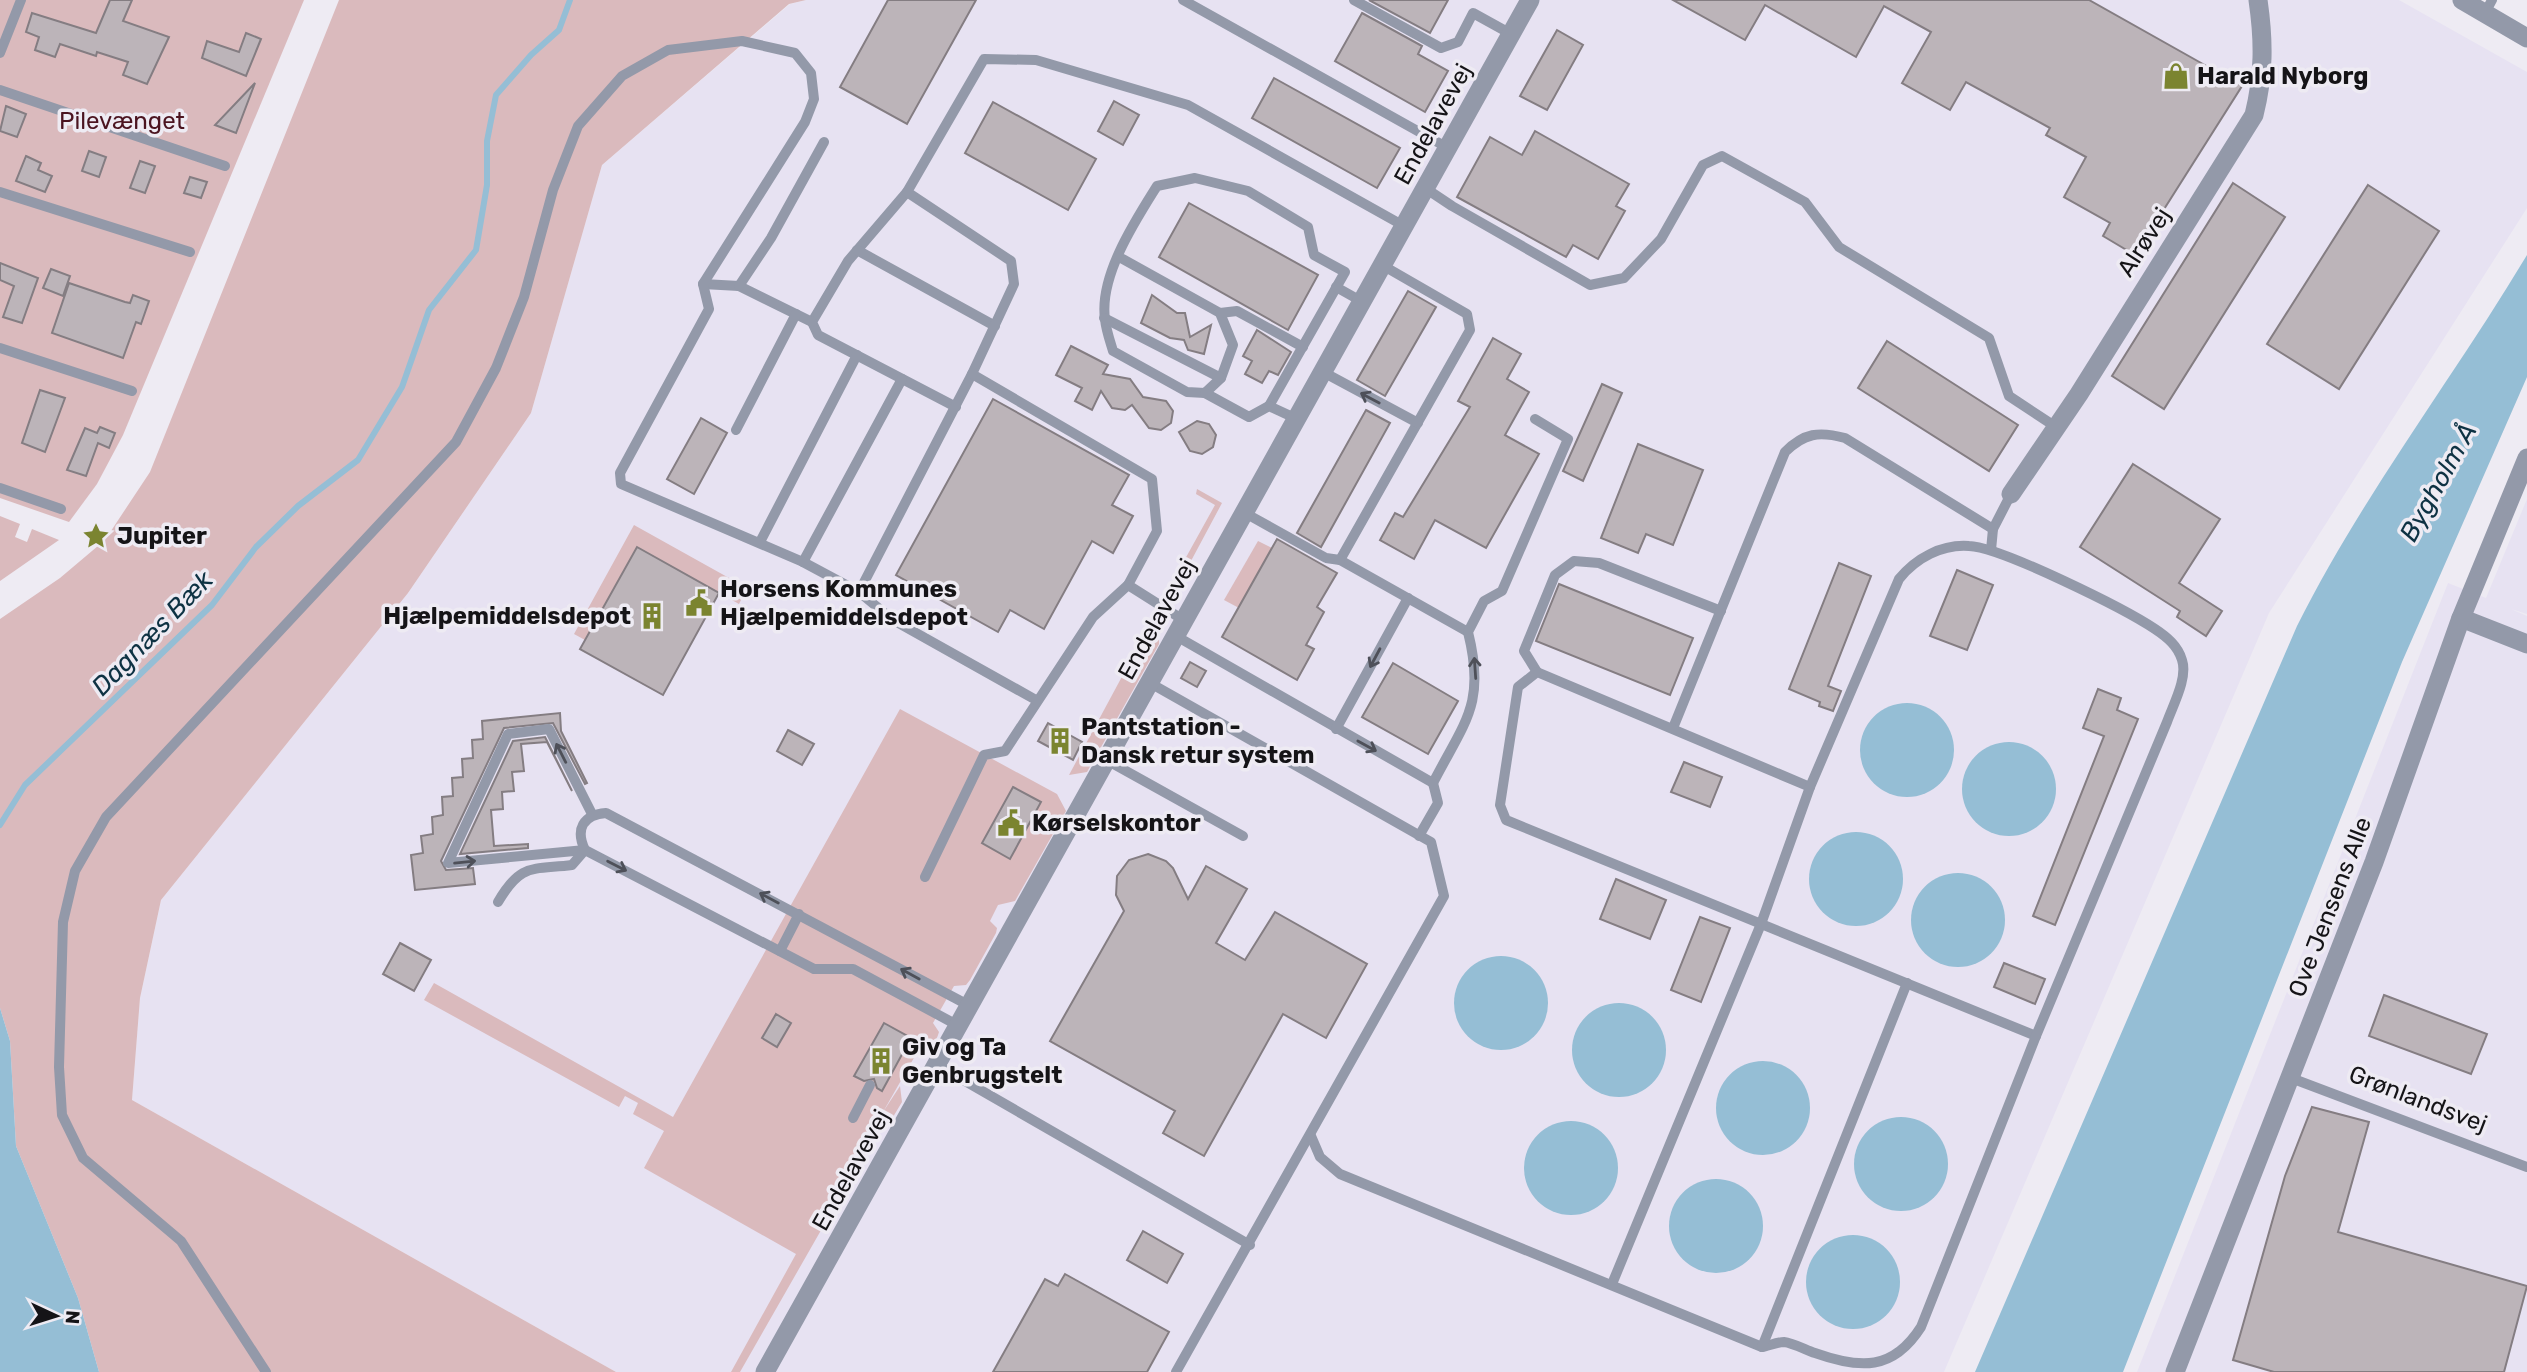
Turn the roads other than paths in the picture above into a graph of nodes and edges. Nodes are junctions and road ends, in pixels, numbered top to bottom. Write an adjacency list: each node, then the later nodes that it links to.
1 (22, 0): 10 (lane)
2 (1183, 0): 13 (lane)
3 (1354, 0): 8 (lane)
4 (1530, 0): 8 (street, Endelavevej)
5 (2259, 0): 46 (street, Alrøvej)
6 (2462, 0): 7 (street)
7 (2489, 7): 9 (street)
8 (1511, 34): 13 (street, Endelavevej)
9 (2527, 38)
10 (0, 54)
11 (0, 90): 14 (lane)
12 (824, 142): 24 (lane)
13 (1448, 148): 15 (street, Endelavevej)
14 (225, 166)
15 (1425, 188): 18 (street, Endelavevej); 46 (lane)
16 (0, 192): 20 (lane)
17 (907, 192): 18 (lane); 19 (lane); 31 (lane)
18 (1404, 226): 22 (street, Endelavevej)
19 (858, 250): 30 (lane); 31 (lane)
20 (190, 253)
21 (1119, 257): 25 (lane); 27 (lane); 29 (lane)
22 (1382, 265): 26 (street, Endelavevej); 45 (lane)
23 (703, 284): 24 (lane); 54 (lane); 96 (lane)
24 (739, 286): 28 (lane)
25 (1336, 287): 26 (lane); 32 (lane)
26 (1361, 302): 35 (street, Endelavevej)
27 (1220, 313): 32 (lane); 37 (lane)
28 (796, 314): 30 (lane); 47 (lane)
29 (1104, 318): 37 (lane); 40 (lane)
30 (812, 323): 34 (lane)
31 (995, 326): 36 (lane)
32 (1303, 347): 41 (lane)
33 (0, 348): 39 (lane)
34 (857, 355): 38 (lane); 54 (lane)
35 (1323, 372): 43 (street, Endelavevej); 45 (lane, one-way to 35)
36 (972, 374): 42 (lane); 58 (lane)
37 (1221, 378): 40 (lane)
38 (902, 379): 42 (lane); 57 (lane)
39 (132, 391)
40 (1205, 393): 41 (lane)
41 (1269, 406): 43 (lane)
42 (956, 407): 59 (lane)
43 (1297, 419): 52 (street, Endelavevej)
44 (1535, 419): 64 (lane)
45 (1418, 423): 56 (lane)
46 (2056, 427): 50 (street, Alrøvej)
47 (736, 430)
48 (2527, 458): 62 (street, Ove Jensens Alle)
49 (0, 488): 51 (lane)
50 (2011, 494): 53 (lane)
51 (61, 509)
52 (1245, 513): 56 (lane); 63 (street, Endelavevej)
53 (1993, 529): 55 (lane); 61 (lane)
54 (760, 542): 57 (lane)
55 (1991, 550): 73 (lane); 86 (lane)
56 (1340, 560): 60 (lane)
57 (803, 562): 59 (lane)
58 (1128, 585): 63 (lane); 68 (lane)
59 (859, 592): 68 (lane)
60 (1408, 598): 64 (lane); 70 (lane, one-way to 70)
61 (1721, 611): 66 (lane); 69 (lane)
62 (2460, 618): 65 (street); 88 (street, Ove Jensens Alle)
63 (1180, 628): 67 (street, Endelavevej); 70 (lane)
64 (1468, 632): 72 (lane, one-way to 64)
65 (2527, 645)
66 (1537, 672): 69 (lane); 81 (lane)
67 (1150, 683): 71 (street, Endelavevej); 76 (lane)
68 (1036, 700): 78 (lane)
69 (1673, 728): 73 (lane)
70 (1336, 729): 72 (lane, one-way to 72)
71 (1108, 761): 75 (lane); 84 (street, Endelavevej)
72 (1433, 783): 76 (lane)
73 (1811, 787): 81 (lane)
74 (592, 814): 77 (lane); 77 (lane, one-way to 77); 80 (lane, one-way to 74)
75 (1243, 836)
76 (1419, 836): 91 (lane)
77 (585, 850): 79 (lane); 82 (lane, one-way to 82)
78 (925, 877)
79 (498, 902)
80 (799, 914): 82 (lane); 84 (lane, one-way to 80)
81 (1761, 924): 83 (lane); 94 (lane)
82 (780, 951): 85 (lane)
83 (1907, 983): 86 (lane); 95 (lane)
84 (970, 1006): 85 (street, Endelavevej)
85 (959, 1026): 87 (street, Endelavevej)
86 (2036, 1036): 95 (lane)
87 (937, 1065): 93 (lane); 97 (street, Endelavevej)
88 (2291, 1078): 92 (lane, Grønlandsvej); 99 (street, Ove Jensens Alle)
89 (870, 1085): 90 (lane)
90 (853, 1118)
91 (1311, 1136): 93 (lane); 94 (lane)
92 (2527, 1167)
93 (1250, 1245): 98 (lane)
94 (1612, 1283): 95 (lane)
95 (1762, 1347)
96 (266, 1372)
97 (765, 1372)
98 (1175, 1372)
99 (2175, 1372)

